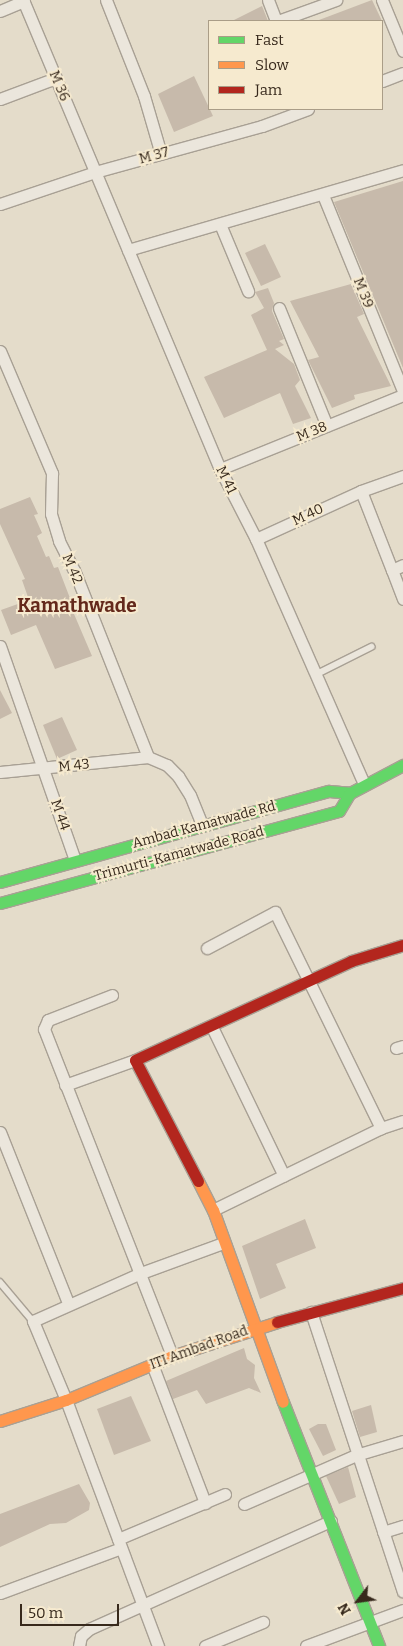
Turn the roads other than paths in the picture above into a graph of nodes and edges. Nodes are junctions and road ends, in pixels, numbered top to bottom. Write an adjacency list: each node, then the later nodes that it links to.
1 (23, 0): 6 (street); 11 (street, M 36)
2 (106, 0): 15 (street)
3 (268, 0): 7 (street)
4 (336, 0): 8 (street)
5 (382, 0): 9 (street)
6 (0, 11)
7 (277, 20)
8 (280, 20)
9 (403, 51)
10 (403, 73): 12 (street)
11 (56, 78): 13 (street); 17 (street, M 36)
12 (383, 81)
13 (0, 98)
14 (305, 110): 15 (street, M 37)
15 (161, 154): 17 (street, M 37)
16 (403, 170): 18 (street)
17 (95, 172): 19 (street, M 37); 21 (street, M 41)
18 (323, 194): 20 (street); 25 (street, M 39)
19 (0, 204)
20 (220, 224): 21 (street); 22 (street)
21 (128, 250): 28 (street, M 41)
22 (248, 291)
23 (280, 308): 27 (street)
24 (0, 351): 38 (street, M 42)
25 (403, 391)
26 (403, 395): 27 (street, M 38)
27 (327, 426): 28 (street, M 38)
28 (220, 469): 31 (street, M 41)
29 (403, 476): 30 (street, M 40)
30 (361, 491): 31 (street, M 40); 33 (street)
31 (256, 539): 37 (street, M 41)
32 (403, 565): 33 (street)
33 (392, 570): 34 (street)
34 (403, 599)
35 (0, 646): 40 (street, M 44)
36 (371, 647): 37 (lane)
37 (315, 675): 42 (street, M 41)
38 (148, 758): 40 (street, M 43); 44 (street)
39 (403, 765): 42 (street)
40 (44, 769): 41 (street, M 43); 45 (street, M 44)
41 (0, 772)
42 (364, 784): 43 (street)
43 (350, 794): 44 (street, Ambad Kamatwade Rd); 47 (street, Trimurti-Kamatwade Road)
44 (202, 825): 45 (street, Ambad Kamatwade Rd)
45 (75, 860): 46 (street, Ambad Kamatwade Rd)
46 (0, 882)
47 (0, 903)
48 (403, 945): 50 (street)
49 (207, 948): 50 (street)
50 (308, 980): 52 (street); 56 (street)
51 (112, 996): 54 (street)
52 (212, 1027): 53 (street); 58 (street)
53 (135, 1060): 54 (street); 59 (street)
54 (65, 1085): 61 (street)
55 (403, 1121): 56 (street)
56 (381, 1128): 58 (street)
57 (0, 1132): 64 (street)
58 (284, 1176): 59 (street)
59 (212, 1210): 60 (street)
60 (223, 1243): 61 (street); 67 (street)
61 (141, 1273): 64 (street); 68 (street)
62 (0, 1282): 66 (lane)
63 (403, 1288): 65 (street, ITI Ambad Road)
64 (68, 1303): 66 (street)
65 (311, 1312): 67 (street, ITI Ambad Road); 73 (street)
66 (33, 1321): 70 (street)
67 (254, 1328): 68 (street, ITI Ambad Road); 74 (street)
68 (172, 1356): 69 (street, ITI Ambad Road)
69 (152, 1364): 70 (street, ITI Ambad Road); 76 (street)
70 (66, 1400): 71 (street, ITI Ambad Road); 81 (street)
71 (0, 1421)
72 (403, 1440): 73 (street)
73 (356, 1455): 74 (street); 80 (street)
74 (311, 1474): 77 (street); 78 (street)
75 (225, 1494): 76 (street)
76 (205, 1503): 81 (street)
77 (244, 1504)
78 (331, 1521): 84 (street); 87 (street)
79 (403, 1526): 80 (street)
80 (383, 1532): 82 (street)
81 (120, 1543): 83 (street); 84 (street)
82 (403, 1591)
83 (0, 1593)
84 (143, 1605): 88 (street); 89 (street)
85 (403, 1610): 87 (street)
86 (263, 1622): 90 (street)
87 (370, 1622): 91 (street); 92 (street)
88 (79, 1646)
89 (158, 1646)
90 (205, 1646)
91 (306, 1646)
92 (379, 1646)

